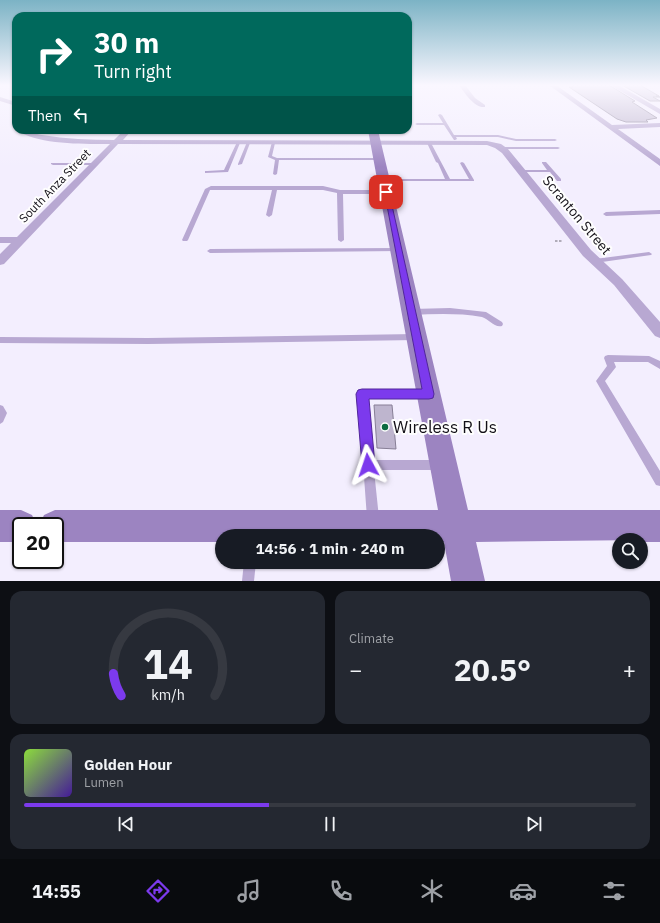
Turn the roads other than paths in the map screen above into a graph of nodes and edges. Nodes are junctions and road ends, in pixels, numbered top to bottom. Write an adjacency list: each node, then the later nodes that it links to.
1 (589, 112): 6 (street)
2 (440, 115): 4 (lane)
3 (416, 124): 4 (lane)
4 (446, 124): 10 (lane)
5 (660, 125): 6 (street)
6 (611, 128): 21 (street)
7 (32, 134): 13 (street)
8 (124, 134): 13 (street, South Anza Street)
9 (374, 134): 19 (main road)
10 (455, 139): 11 (lane); 16 (street); 18 (street)
11 (555, 140)
12 (273, 142): 15 (street); 19 (street); 20 (lane)
13 (116, 143): 14 (street); 25 (street, South Anza Street)
14 (238, 143): 15 (street); 29 (lane)
15 (248, 143): 26 (lane)
16 (429, 143): 19 (street); 31 (lane)
17 (558, 148): 18 (lane)
18 (504, 149): 27 (street, Scranton Street)
19 (378, 151): 20 (lane); 33 (main road)
20 (277, 159): 30 (lane)
21 (660, 162)
22 (462, 163): 31 (lane)
23 (544, 163): 28 (lane)
24 (53, 164): 25 (lane)
25 (94, 164): 40 (street, South Anza Street)
26 (240, 164)
27 (521, 171): 28 (lane); 47 (street, Scranton Street)
28 (551, 171): 32 (lane)
29 (207, 172)
30 (275, 174)
31 (448, 180): 33 (lane)
32 (559, 180)
33 (385, 186): 35 (lane); 43 (main road)
34 (274, 188): 35 (lane); 38 (lane); 41 (lane)
35 (340, 192): 42 (lane)
36 (660, 212): 37 (lane)
37 (606, 214)
38 (269, 215)
39 (0, 240): 40 (street)
40 (21, 240): 46 (street, South Anza Street)
41 (185, 240)
42 (341, 240)
43 (398, 250): 44 (lane); 48 (main road)
44 (210, 251)
45 (648, 254): 47 (lane)
46 (0, 261)
47 (596, 261): 50 (street, Scranton Street)
48 (411, 312): 49 (lane); 51 (main road)
49 (499, 324)
50 (660, 332)
51 (417, 338): 52 (lane); 54 (main road)
52 (0, 340)
53 (660, 365): 59 (lane)
54 (429, 394): 57 (lane); 58 (main road)
55 (0, 409): 56 (lane)
56 (0, 419)
57 (368, 465): 58 (lane); 63 (lane)
58 (444, 465): 64 (main road)
59 (660, 481)
60 (0, 526): 61 (main road)
61 (12, 526)
62 (64, 526): 67 (main road)
63 (374, 526): 64 (main road); 66 (main road)
64 (456, 526): 65 (main road); 70 (main road)
65 (660, 526)
66 (302, 529)
67 (215, 530)
68 (249, 569): 69 (lane)
69 (248, 581)
70 (468, 581)

